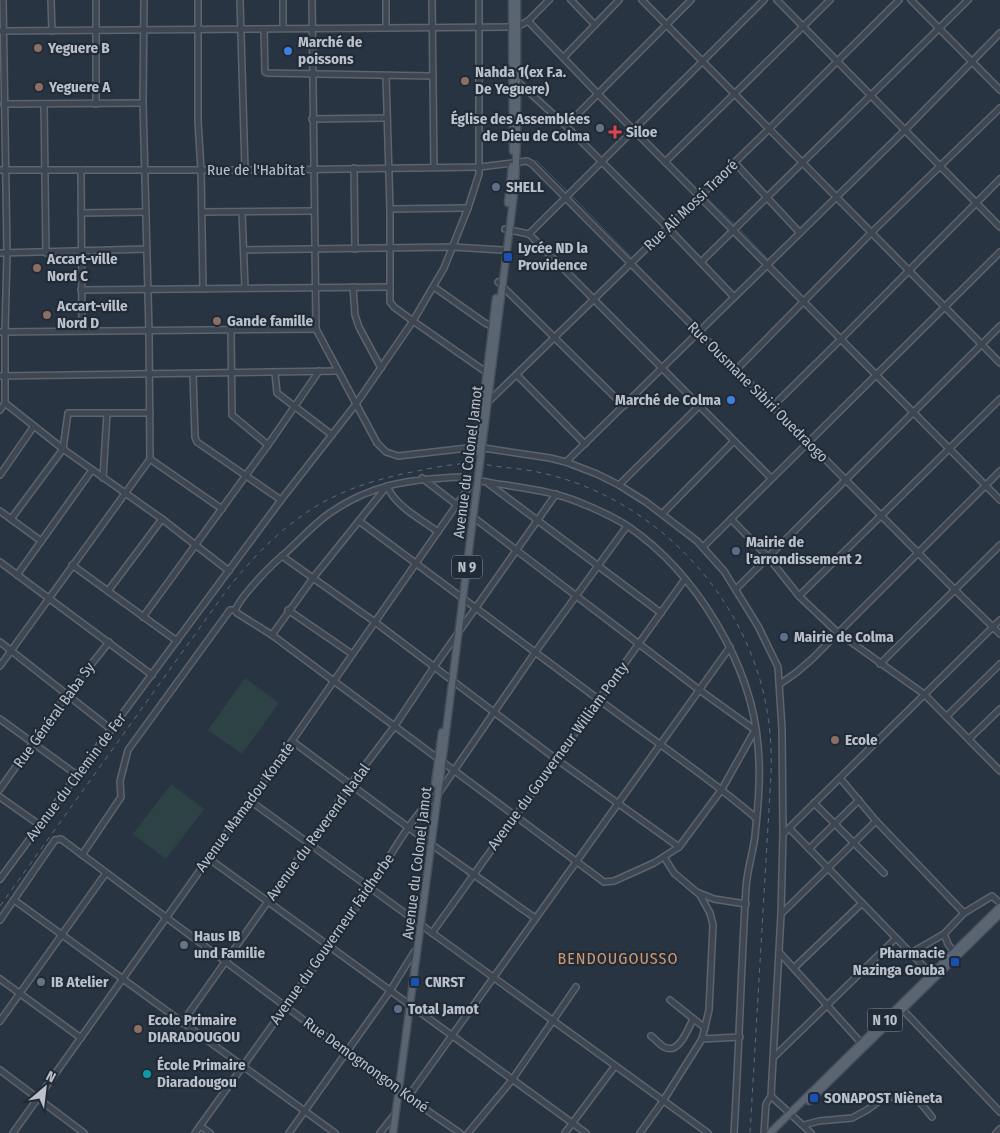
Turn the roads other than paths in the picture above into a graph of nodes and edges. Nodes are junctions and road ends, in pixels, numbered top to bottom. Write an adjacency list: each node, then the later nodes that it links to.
1 (3, 0): 41 (street)
2 (51, 0): 42 (street)
3 (96, 0): 36 (street)
4 (144, 0): 37 (street)
5 (198, 0): 38 (street)
6 (240, 0): 39 (street)
7 (283, 0): 33 (street)
8 (312, 0): 34 (street)
9 (386, 0): 29 (street)
10 (432, 0): 30 (street)
11 (479, 0): 31 (street, Avenue du Chemin de Fer)
12 (512, 0): 32 (main road, Avenue du Colonel Jamot / N 9)
13 (517, 0): 32 (main road, Avenue du Colonel Jamot / N 9)
14 (549, 0): 25 (street)
15 (571, 0): 27 (street)
16 (619, 0): 27 (street)
17 (642, 0): 26 (street)
18 (691, 0): 26 (street)
19 (764, 0): 47 (street)
20 (777, 0): 28 (street)
21 (830, 0): 28 (street)
22 (899, 0): 45 (street, Rue Ali Mossi Traoré)
23 (911, 0): 35 (street)
24 (968, 0): 35 (street)
25 (528, 21): 32 (street); 44 (street)
26 (666, 24): 47 (street); 54 (street)
27 (595, 25): 44 (street)
28 (803, 26): 45 (street); 55 (street)
29 (386, 27): 30 (street); 34 (street)
30 (432, 27): 31 (street); 50 (street)
31 (479, 27): 32 (street); 75 (street, Avenue du Chemin de Fer)
32 (515, 27): 52 (main road, Avenue du Colonel Jamot / N 9); 68 (main road, Avenue du Colonel Jamot / N 9)
33 (283, 28): 34 (street); 40 (street)
34 (312, 28): 48 (street)
35 (940, 28): 46 (street); 56 (street)
36 (96, 29): 37 (street); 42 (street); 60 (street)
37 (144, 29): 38 (street); 57 (street)
38 (198, 29): 39 (street); 82 (street)
39 (241, 29): 40 (street); 83 (street)
40 (264, 29): 48 (street)
41 (2, 31): 42 (street); 51 (street)
42 (52, 31)
43 (1000, 32): 46 (street)
44 (564, 57): 54 (street)
45 (838, 60): 56 (street); 65 (street, Rue Ali Mossi Traoré)
46 (971, 61): 53 (street); 67 (street)
47 (703, 62): 55 (street); 66 (street)
48 (312, 74): 49 (street); 63 (street)
49 (386, 76): 50 (street); 62 (street)
50 (432, 76): 74 (street)
51 (2, 78): 58 (street)
52 (517, 81): 64 (street); 68 (main road, Avenue du Colonel Jamot / N 9)
53 (1000, 90)
54 (598, 94): 64 (street); 66 (street)
55 (734, 94): 65 (street); 70 (street)
56 (870, 95): 67 (street); 71 (street)
57 (143, 103): 60 (street); 81 (street)
58 (4, 104): 59 (street); 79 (street)
59 (44, 104): 60 (street); 84 (street)
60 (96, 104)
61 (1000, 108): 73 (street)
62 (387, 118): 63 (street); 77 (street)
63 (312, 119): 78 (street)
64 (566, 126): 69 (street)
65 (769, 129): 71 (street); 72 (street, Rue Ali Mossi Traoré)
66 (634, 130): 69 (street); 70 (street)
67 (905, 130): 73 (street); 87 (street)
68 (515, 162): 75 (street, Rue de l'Habitat); 89 (street, Rue Ousmane Sibiri Ouedraogo); 100 (main road, Avenue du Colonel Jamot / N 9)
69 (601, 162): 89 (street); 99 (street)
70 (665, 162): 86 (street)
71 (802, 162): 87 (street); 88 (street)
72 (735, 163): 86 (street, Rue Ali Mossi Traoré); 88 (street)
73 (940, 166): 90 (street); 102 (street)
74 (434, 167): 75 (street, Rue de l'Habitat); 77 (street, Rue de l'Habitat)
75 (480, 167): 91 (street, Avenue du Chemin de Fer)
76 (354, 168): 77 (street, Rue de l'Habitat); 78 (street, Rue de l'Habitat); 109 (street)
77 (389, 168): 92 (street)
78 (314, 169): 83 (street, Rue de l'Habitat); 93 (street)
79 (3, 170): 84 (street, Rue de l'Habitat); 115 (street)
80 (80, 170): 81 (street, Rue de l'Habitat); 84 (street, Rue de l'Habitat); 97 (street)
81 (146, 170): 82 (street, Rue de l'Habitat); 94 (street)
82 (201, 170): 83 (street, Rue de l'Habitat); 95 (street)
83 (244, 170)
84 (44, 171): 116 (street)
85 (1000, 178): 90 (street)
86 (700, 196): 99 (street, Rue Ali Mossi Traoré); 101 (street)
87 (836, 196): 102 (street); 103 (street)
88 (767, 197): 101 (street); 103 (street)
89 (566, 198): 104 (street); 118 (street, Rue Ousmane Sibiri Ouedraogo)
90 (975, 202): 98 (street); 120 (street)
91 (468, 208): 92 (street); 106 (street, Avenue du Chemin de Fer)
92 (390, 209): 105 (street)
93 (314, 211): 96 (street); 108 (street)
94 (146, 212): 97 (street); 107 (street)
95 (202, 212): 96 (street); 128 (street)
96 (242, 212): 110 (street)
97 (81, 213): 112 (street)
98 (1000, 227)
99 (668, 228): 117 (street); 118 (street, Rue Ali Mossi Traoré)
100 (507, 230): 104 (street); 111 (main road, Avenue du Colonel Jamot / N 9); 121 (main road, Avenue du Colonel Jamot / N 9)
101 (733, 230): 117 (street); 119 (street)
102 (872, 232): 120 (street); 134 (street)
103 (800, 233): 119 (street)
104 (529, 234): 133 (street)
105 (390, 248): 106 (street); 109 (street); 123 (street)
106 (454, 248): 111 (street); 124 (street, Avenue du Chemin de Fer)
107 (147, 249): 112 (street); 127 (street)
108 (314, 249): 109 (street); 110 (street); 126 (street)
109 (355, 249)
110 (244, 250): 125 (street)
111 (502, 250): 121 (main road, Avenue du Colonel Jamot / N 9)
112 (81, 252): 116 (street); 131 (street)
113 (1000, 252): 135 (street)
114 (0, 253): 115 (street)
115 (7, 253): 116 (street); 130 (street)
116 (46, 253)
117 (701, 262): 132 (street)
118 (631, 264): 133 (street, Rue Ali Mossi Traoré); 144 (street, Rue Ousmane Sibiri Ouedraogo)
119 (768, 265): 132 (street); 134 (street)
120 (910, 270): 135 (street); 146 (street)
121 (500, 284): 138 (main road, Avenue du Colonel Jamot / N 9); 145 (street)
122 (353, 287): 123 (street); 126 (street); 149 (street)
123 (390, 287): 136 (street)
124 (434, 287): 136 (street, Avenue du Chemin de Fer); 138 (street)
125 (246, 288): 126 (street); 128 (street)
126 (315, 288): 139 (street)
127 (148, 289): 128 (street); 131 (street); 143 (street)
128 (203, 289)
129 (0, 290): 130 (street)
130 (7, 290): 142 (street)
131 (81, 290): 141 (street)
132 (734, 297): 144 (street)
133 (594, 301): 145 (street, Rue Ali Mossi Traoré); 150 (street)
134 (804, 302): 146 (street); 151 (street)
135 (946, 306): 147 (street); 160 (street)
136 (413, 321): 149 (street, Avenue du Chemin de Fer); 155 (street)
137 (1000, 326): 147 (street)
138 (494, 327): 155 (main road, Avenue du Colonel Jamot / N 9); 165 (main road, Avenue du Colonel Jamot / N 9)
139 (316, 329): 140 (street); 153 (street)
140 (231, 330): 143 (street); 157 (street)
141 (82, 331): 142 (street); 143 (street)
142 (2, 332): 161 (street)
143 (149, 332): 156 (street)
144 (700, 333): 150 (street); 151 (street, Rue Ousmane Sibiri Ouedraogo)
145 (555, 339): 159 (street, Rue Ali Mossi Traoré); 166 (street)
146 (841, 339): 160 (street); 168 (street)
147 (982, 344): 148 (street); 171 (street)
148 (1000, 363)
149 (381, 368): 164 (street, Avenue du Chemin de Fer)
150 (662, 369): 166 (street); 167 (street)
151 (736, 370): 168 (street, Rue Ousmane Sibiri Ouedraogo)
152 (319, 371): 153 (street); 154 (street); 169 (street)
153 (338, 371): 164 (street)
154 (275, 372): 157 (street); 169 (street)
155 (486, 372): 165 (main road, Avenue du Colonel Jamot / N 9)
156 (149, 373): 158 (street); 161 (street); 173 (street)
157 (231, 373): 158 (street); 179 (street)
158 (193, 374): 188 (street)
159 (517, 375): 165 (street, Rue Ali Mossi Traoré); 178 (street)
160 (877, 375): 171 (street); 177 (street)
161 (3, 376): 163 (street)
162 (1000, 399): 182 (street)
163 (5, 403): 170 (street); 174 (street)
164 (356, 404): 175 (street, Avenue du Chemin de Fer); 180 (street)
165 (484, 405): 180 (main road, Avenue du Colonel Jamot / N 9)
166 (624, 406): 178 (street)
167 (699, 406): 176 (street); 196 (street)
168 (772, 406): 177 (street, Rue Ousmane Sibiri Ouedraogo)
169 (295, 407): 175 (street); 179 (street)
170 (0, 410)
171 (914, 412): 182 (street); 194 (street)
172 (107, 413): 173 (street); 181 (street); 190 (street)
173 (150, 413): 183 (street)
174 (34, 426): 181 (street); 187 (street)
175 (332, 435): 201 (street, Avenue du Chemin de Fer)
176 (734, 441): 192 (street); 206 (street)
177 (809, 442): 192 (street); 194 (street, Rue Ousmane Sibiri Ouedraogo)
178 (585, 444): 184 (street)
179 (268, 445): 188 (street)
180 (480, 447): 184 (street); 193 (main road, Avenue du Colonel Jamot / N 9)
181 (63, 449): 185 (street); 211 (street)
182 (950, 449): 197 (street); 207 (street)
183 (150, 459): 199 (street); 204 (street)
184 (566, 462): 196 (street)
185 (92, 470): 190 (street); 216 (street)
186 (1000, 471): 197 (street)
187 (0, 474)
188 (246, 475): 201 (street); 204 (street)
189 (461, 477): 191 (street)
190 (103, 478): 199 (street)
191 (422, 478): 198 (street); 203 (street)
192 (771, 478): 210 (street)
193 (476, 480): 195 (street); 203 (street, Avenue Mamadou Konaté); 208 (main road, Avenue du Colonel Jamot / N 9)
194 (846, 480): 207 (street, Rue Ousmane Sibiri Ouedraogo); 223 (street)
195 (488, 482): 200 (street); 213 (street)
196 (619, 485): 206 (street)
197 (986, 485): 202 (street); 221 (street)
198 (387, 486): 212 (street); 215 (street); 222 (street)
199 (125, 492): 209 (street); 226 (street)
200 (556, 494): 213 (street); 214 (street)
201 (281, 500): 228 (street, Avenue du Chemin de Fer)
202 (1000, 500)
203 (457, 506): 208 (street); 215 (street, Avenue Mamadou Konaté)
204 (222, 508): 217 (street)
205 (0, 512): 211 (street)
206 (662, 514): 219 (street)
207 (881, 516): 221 (street, Rue Ousmane Sibiri Ouedraogo); 235 (street)
208 (472, 517): 220 (street); 236 (main road, Avenue du Colonel Jamot / N 9)
209 (162, 519): 217 (street); 234 (street)
210 (731, 519): 219 (street); 223 (street)
211 (11, 520): 216 (street)
212 (358, 521): 225 (street); 230 (street)
213 (538, 521): 220 (street); 227 (street)
214 (627, 526): 227 (street, Avenue du Gouverneur Faidherbe); 231 (street)
215 (438, 532): 225 (street, Avenue Mamadou Konaté)
216 (41, 541): 229 (street)
217 (196, 545): 228 (street); 243 (street)
218 (1000, 545): 233 (street)
219 (703, 547): 232 (street)
220 (517, 551): 237 (street); 239 (street)
221 (917, 552): 233 (street, Rue Ousmane Sibiri Ouedraogo); 247 (street)
222 (282, 556): 230 (street); 240 (street)
223 (768, 557): 232 (street); 235 (street)
224 (0, 562): 229 (street)
225 (416, 564): 236 (street); 245 (street, Avenue Mamadou Konaté)
226 (72, 565): 234 (street); 238 (street)
227 (598, 566): 237 (street, Avenue du Gouverneur Faidherbe); 242 (street)
228 (229, 571): 251 (street, Avenue du Chemin de Fer)
229 (17, 575): 238 (street)
230 (313, 578): 241 (street); 245 (street)
231 (685, 579): 242 (street, Avenue du Gouverneur William Ponty); 256 (street)
232 (736, 589): 267 (street)
233 (954, 590): 246 (street, Rue Ousmane Sibiri Ouedraogo); 260 (street)
234 (108, 591): 243 (street)
235 (799, 596): 247 (street)
236 (461, 597): 239 (street); 248 (main road, Avenue du Colonel Jamot / N 9); 252 (main road, Avenue du Colonel Jamot / N 9)
237 (577, 597): 255 (street); 258 (street, Avenue du Gouverneur Faidherbe)
238 (49, 598): 254 (street); 257 (street)
239 (477, 608): 248 (street); 258 (street)
240 (235, 610): 250 (street); 312 (street)
241 (288, 610): 250 (street); 259 (street)
242 (661, 613): 255 (street, Avenue du Gouverneur William Ponty)
243 (143, 617): 251 (street)
244 (1000, 620): 246 (street)
245 (375, 622): 259 (street, Avenue Mamadou Konaté); 263 (street)
246 (993, 627): 249 (street, Rue Ousmane Sibiri Ouedraogo); 269 (street)
247 (837, 632): 260 (street); 267 (street)
248 (458, 634): 252 (street, Avenue du Reverend Nadal); 265 (main road, Avenue du Colonel Jamot / N 9)
249 (1000, 634)
250 (272, 635): 266 (street)
251 (176, 641): 264 (street, Avenue du Chemin de Fer)
252 (454, 641): 263 (street, Avenue du Reverend Nadal); 265 (main road, Avenue du Colonel Jamot / N 9)
253 (0, 642): 257 (street)
254 (109, 642): 264 (street); 270 (street, Rue Général Baba Sy)
255 (638, 644): 268 (street); 271 (street, Avenue du Gouverneur William Ponty)
256 (730, 647): 268 (street); 278 (street)
257 (11, 650): 262 (street); 270 (street)
258 (536, 651): 271 (street); 273 (street, Avenue du Gouverneur Faidherbe)
259 (352, 654): 266 (street, Avenue Mamadou Konaté)
260 (880, 664): 269 (street)
261 (1000, 664): 274 (street)
262 (0, 666)
263 (434, 667): 265 (street); 276 (street, Avenue du Reverend Nadal)
264 (152, 675): 277 (street, Avenue du Chemin de Fer)
265 (450, 680): 273 (street); 284 (main road, Avenue du Colonel Jamot / N 9)
266 (334, 681): 276 (street); 280 (street, Avenue Mamadou Konaté)
267 (780, 684): 305 (street)
268 (698, 689): 278 (street); 282 (street)
269 (924, 694): 274 (street); 288 (street)
270 (67, 695): 277 (street); 281 (street, Rue Général Baba Sy)
271 (599, 700): 282 (street); 283 (street, Avenue du Gouverneur William Ponty)
272 (1000, 709): 279 (street)
273 (494, 712): 283 (street); 285 (street, Avenue du Gouverneur Faidherbe)
274 (947, 716): 279 (street)
275 (0, 720): 281 (street)
276 (394, 727): 284 (street); 289 (street, Avenue du Reverend Nadal)
277 (112, 730): 287 (street, Avenue du Chemin de Fer)
278 (756, 730): 291 (street); 299 (street)
279 (969, 739): 286 (street)
280 (292, 741): 289 (street); 294 (street, Avenue Mamadou Konaté)
281 (33, 743): 287 (street); 290 (street, Rue Général Baba Sy)
282 (660, 744): 291 (street); 296 (street)
283 (556, 759): 296 (street); 298 (street, Avenue du Gouverneur William Ponty)
284 (440, 761): 285 (street); 292 (main road, Avenue du Colonel Jamot / N 9)
285 (454, 771): 292 (street, Avenue du Gouverneur Faidherbe); 298 (street)
286 (1000, 771)
287 (77, 776): 302 (street, Avenue du Chemin de Fer)
288 (840, 778): 295 (street); 297 (street)
289 (351, 784): 303 (street); 308 (street, Avenue du Reverend Nadal)
290 (0, 789)
291 (722, 789): 299 (street); 310 (street)
292 (436, 796): 303 (street, Avenue du Gouverneur Faidherbe); 309 (main road, Avenue du Colonel Jamot / N 9)
293 (0, 797): 302 (street)
294 (249, 800): 308 (street); 313 (street, Avenue Mamadou Konaté)
295 (859, 800): 300 (street); 301 (street)
296 (618, 802): 310 (street); 315 (street)
297 (814, 803): 301 (street); 304 (street)
298 (515, 816): 315 (street); 319 (street, Avenue du Gouverneur William Ponty)
299 (756, 818): 326 (street)
300 (876, 820): 307 (street); 328 (street)
301 (834, 824): 307 (street); 311 (street)
302 (41, 826): 320 (street, Avenue du Chemin de Fer)
303 (409, 828): 309 (street); 321 (street, Avenue du Gouverneur Faidherbe)
304 (789, 828): 305 (street); 311 (street)
305 (784, 834): 329 (street)
306 (55, 840): 312 (street, Rue Demognongon Koné); 323 (street, Avenue du Chemin de Fer)
307 (854, 843): 316 (street); 318 (street)
308 (309, 844): 321 (street); 324 (street, Avenue du Reverend Nadal)
309 (430, 844): 319 (street); 334 (main road, Avenue du Colonel Jamot / N 9)
310 (679, 848): 314 (street)
311 (809, 848): 316 (street)
312 (82, 855): 317 (street, Rue Demognongon Koné)
313 (208, 858): 324 (street); 331 (street, Avenue Mamadou Konaté)
314 (664, 858): 315 (street); 322 (street)
315 (576, 861): 332 (street)
316 (828, 868): 325 (street); 329 (street)
317 (106, 873): 331 (street, Rue Demognongon Koné); 337 (street)
318 (884, 873)
319 (473, 875): 332 (street); 335 (street, Avenue du Gouverneur William Ponty)
320 (0, 879)
321 (370, 888): 334 (street); 339 (street, Avenue du Gouverneur Faidherbe)
322 (697, 891): 326 (street); 362 (street)
323 (14, 900): 333 (street, Avenue du Chemin de Fer); 337 (street)
324 (268, 902): 339 (street); 344 (street, Avenue du Reverend Nadal)
325 (862, 903): 338 (street); 345 (street)
326 (746, 904): 365 (street)
327 (1000, 905): 328 (street); 343 (main road, N 10)
328 (964, 913): 336 (street)
329 (781, 914): 341 (street)
330 (1000, 914): 343 (main road, N 10)
331 (166, 918): 344 (street, Rue Demognongon Koné); 349 (street, Avenue Mamadou Konaté)
332 (535, 918): 347 (street)
333 (0, 920)
334 (420, 924): 335 (street); 340 (main road, Avenue du Colonel Jamot / N 9); 354 (main road, Avenue du Colonel Jamot / N 9)
335 (432, 933): 347 (street)
336 (944, 934): 342 (street); 343 (street)
337 (62, 935): 349 (street); 352 (street)
338 (896, 938): 342 (street); 355 (street)
339 (328, 946): 351 (street); 356 (street, Avenue du Gouverneur Faidherbe)
340 (414, 952): 351 (street); 354 (main road, Avenue du Colonel Jamot / N 9)
341 (780, 952): 345 (street); 370 (street)
342 (911, 953): 346 (street)
343 (956, 954): 346 (main road, N 10)
344 (225, 962): 356 (street, Rue Demognongon Koné); 361 (street, Avenue du Reverend Nadal)
345 (794, 968): 355 (street)
346 (933, 976): 357 (main road, N 10); 368 (main road, N 10)
347 (493, 977): 359 (street); 363 (street)
348 (0, 979): 352 (street)
349 (122, 979): 361 (street); 366 (street, Avenue Mamadou Konaté)
350 (576, 988): 359 (street)
351 (390, 991): 354 (street); 369 (street)
352 (20, 994): 360 (street); 366 (street)
353 (670, 1000): 358 (street)
354 (409, 1004): 363 (street); 375 (main road, Avenue du Colonel Jamot / N 9)
355 (828, 1005): 368 (street); 370 (street)
356 (285, 1006): 369 (street, Rue Demognongon Koné); 372 (street, Avenue du Gouverneur Faidherbe)
357 (903, 1010): 368 (main road, N 10); 381 (street)
358 (693, 1019): 362 (street); 364 (street)
359 (552, 1020): 371 (street); 374 (street)
360 (0, 1021)
361 (182, 1023): 372 (street)
362 (705, 1028): 367 (street)
363 (452, 1035): 374 (street); 377 (street)
364 (651, 1036)
365 (740, 1037): 367 (street); 404 (street)
366 (81, 1038): 378 (street, Avenue Mamadou Konaté)
367 (702, 1039): 379 (street)
368 (863, 1045): 383 (main road, N 10)
369 (346, 1052): 375 (street, Rue Demognongon Koné); 380 (street)
370 (772, 1058): 376 (street)
371 (615, 1066): 379 (street); 386 (street)
372 (242, 1067): 380 (street); 388 (street, Avenue du Gouverneur Faidherbe)
373 (0, 1070): 378 (street)
374 (512, 1080): 386 (street); 399 (street)
375 (397, 1090): 377 (street, Rue Demognongon Koné); 382 (main road, Avenue du Colonel Jamot / N 9); 385 (main road, Avenue du Colonel Jamot / N 9)
376 (771, 1096): 383 (street); 405 (street)
377 (408, 1097): 398 (street, Rue Demognongon Koné)
378 (38, 1098): 390 (street, Avenue Mamadou Konaté); 391 (street)
379 (663, 1101): 402 (street); 403 (street)
380 (304, 1110): 394 (street); 395 (street)
381 (1000, 1112)
382 (396, 1113): 385 (street); 397 (main road, Avenue du Colonel Jamot / N 9)
383 (792, 1114): 387 (street); 406 (main road, N 10); 407 (main road, N 10)
384 (932, 1117): 387 (street)
385 (391, 1119): 396 (street); 397 (main road, Avenue du Colonel Jamot / N 9)
386 (572, 1123): 400 (street); 401 (street)
387 (804, 1125): 408 (street)
388 (200, 1126): 392 (street, Avenue du Gouverneur Faidherbe); 393 (street)
389 (1000, 1129): 409 (street)
390 (13, 1133)
391 (84, 1133)
392 (195, 1133)
393 (210, 1133)
394 (289, 1133)
395 (335, 1133)
396 (380, 1133)
397 (391, 1133)
398 (460, 1133)
399 (468, 1133)
400 (565, 1133)
401 (586, 1133)
402 (640, 1133)
403 (708, 1133)
404 (734, 1133)
405 (764, 1133)
406 (770, 1133)
407 (776, 1133)
408 (812, 1133)
409 (996, 1133)

